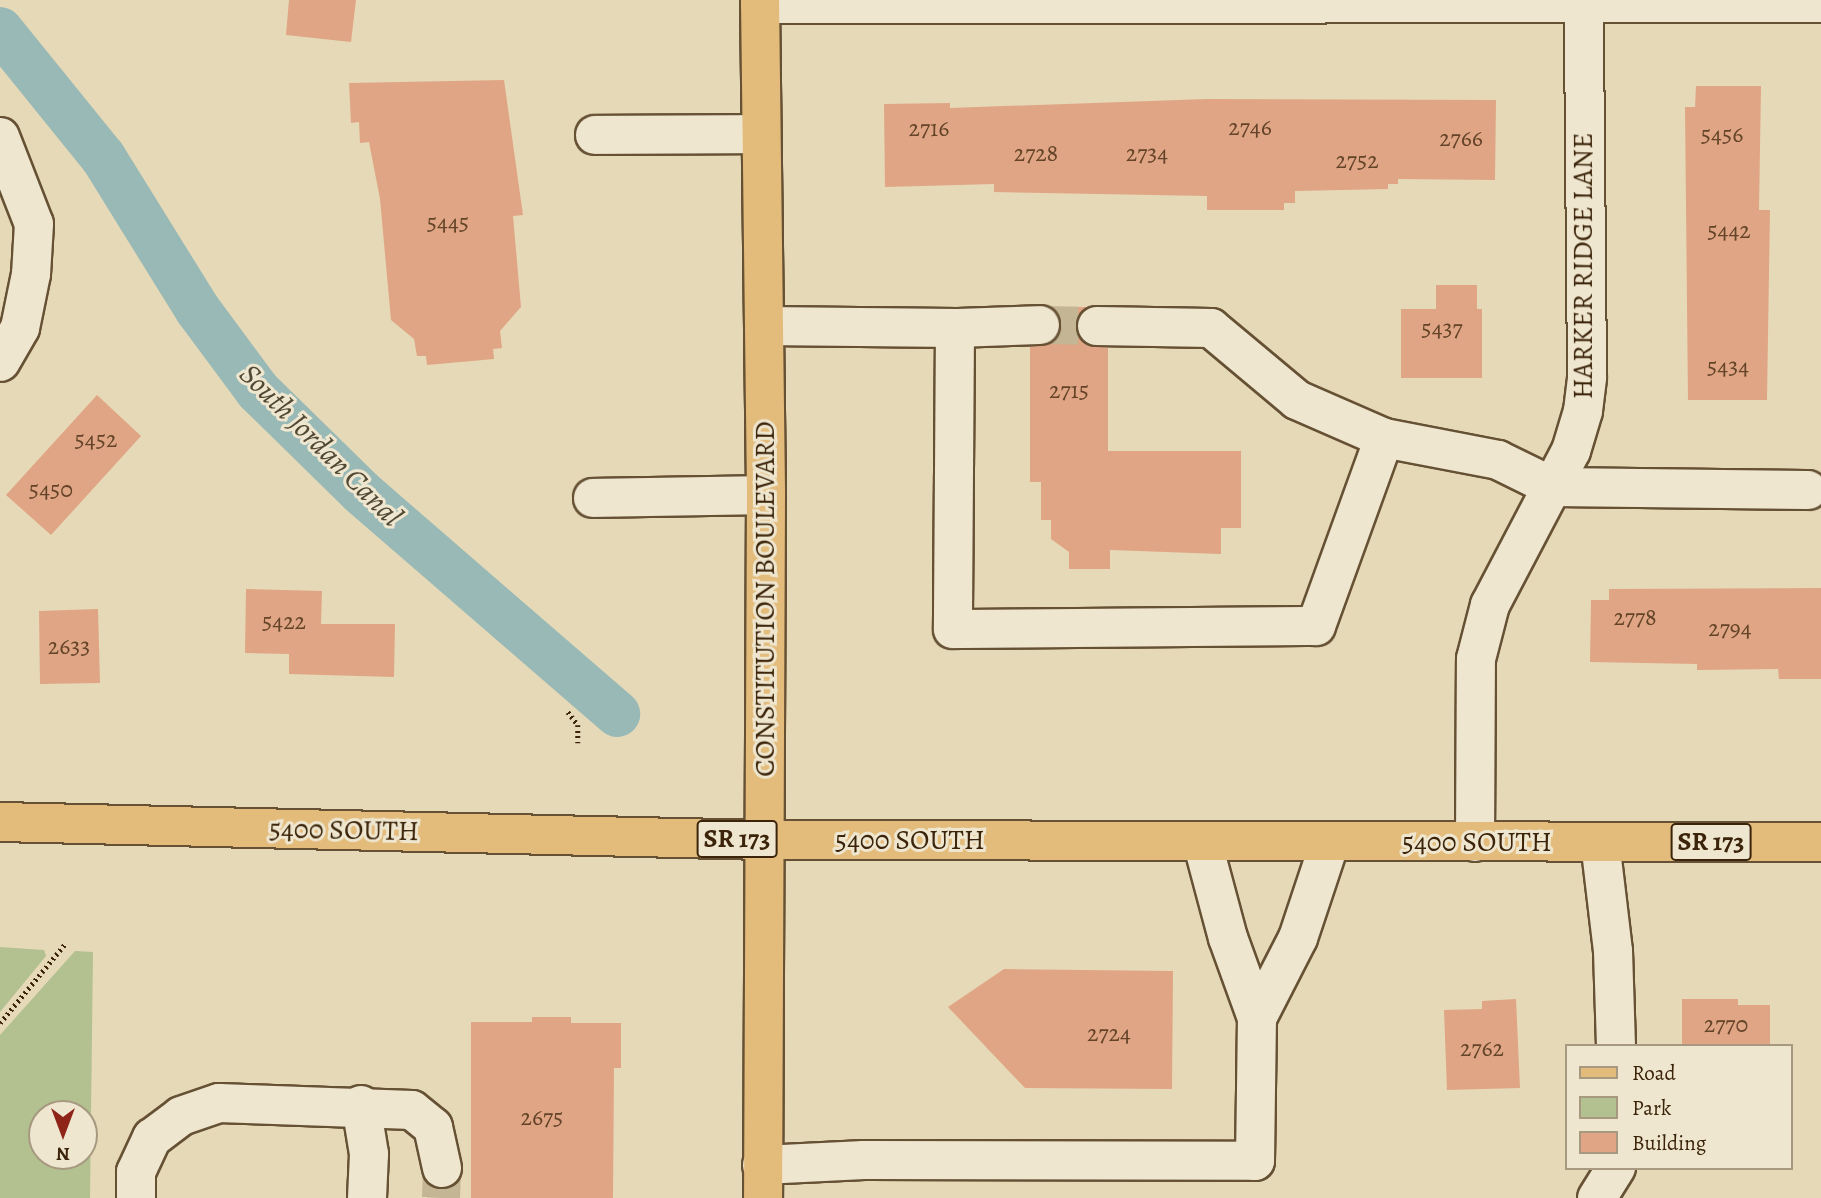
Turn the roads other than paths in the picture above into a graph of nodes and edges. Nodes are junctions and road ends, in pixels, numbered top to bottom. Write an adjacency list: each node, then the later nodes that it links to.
1 (760, 2): 2 (street); 4 (main road, CONSTITUTION BOULEVARD)
2 (1584, 2): 3 (street); 13 (street, HARKER RIDGE LANE)
3 (1821, 3)
4 (761, 134): 5 (street); 8 (main road, CONSTITUTION BOULEVARD)
5 (595, 135)
6 (0, 137): 11 (street)
7 (1040, 325): 10 (street)
8 (764, 326): 10 (street); 15 (main road, CONSTITUTION BOULEVARD)
9 (1097, 326): 12 (street)
10 (955, 328): 12 (street)
11 (0, 362)
12 (1384, 438): 13 (street)
13 (1553, 487): 14 (street); 21 (street, HARKER RIDGE LANE)
14 (1808, 491)
15 (766, 495): 16 (street); 18 (main road, CONSTITUTION BOULEVARD)
16 (593, 499)
17 (0, 822): 18 (main road, 5400 SOUTH / SR 173)
18 (765, 840): 19 (main road, 5400 SOUTH / SR 173); 29 (main road, CONSTITUTION BOULEVARD)
19 (1202, 841): 20 (main road, 5400 SOUTH / SR 173); 24 (street)
20 (1330, 842): 21 (main road, 5400 SOUTH / SR 173); 24 (street)
21 (1475, 842): 22 (main road, 5400 SOUTH / SR 173)
22 (1600, 842): 23 (main road, 5400 SOUTH / SR 173); 25 (street)
23 (1821, 842)
24 (1257, 1018): 29 (street)
25 (1616, 1044)
26 (361, 1105): 27 (street); 30 (street); 31 (street)
27 (442, 1168)
28 (1615, 1170): 32 (street)
29 (763, 1181)
30 (136, 1198)
31 (367, 1198)
32 (1597, 1198)

